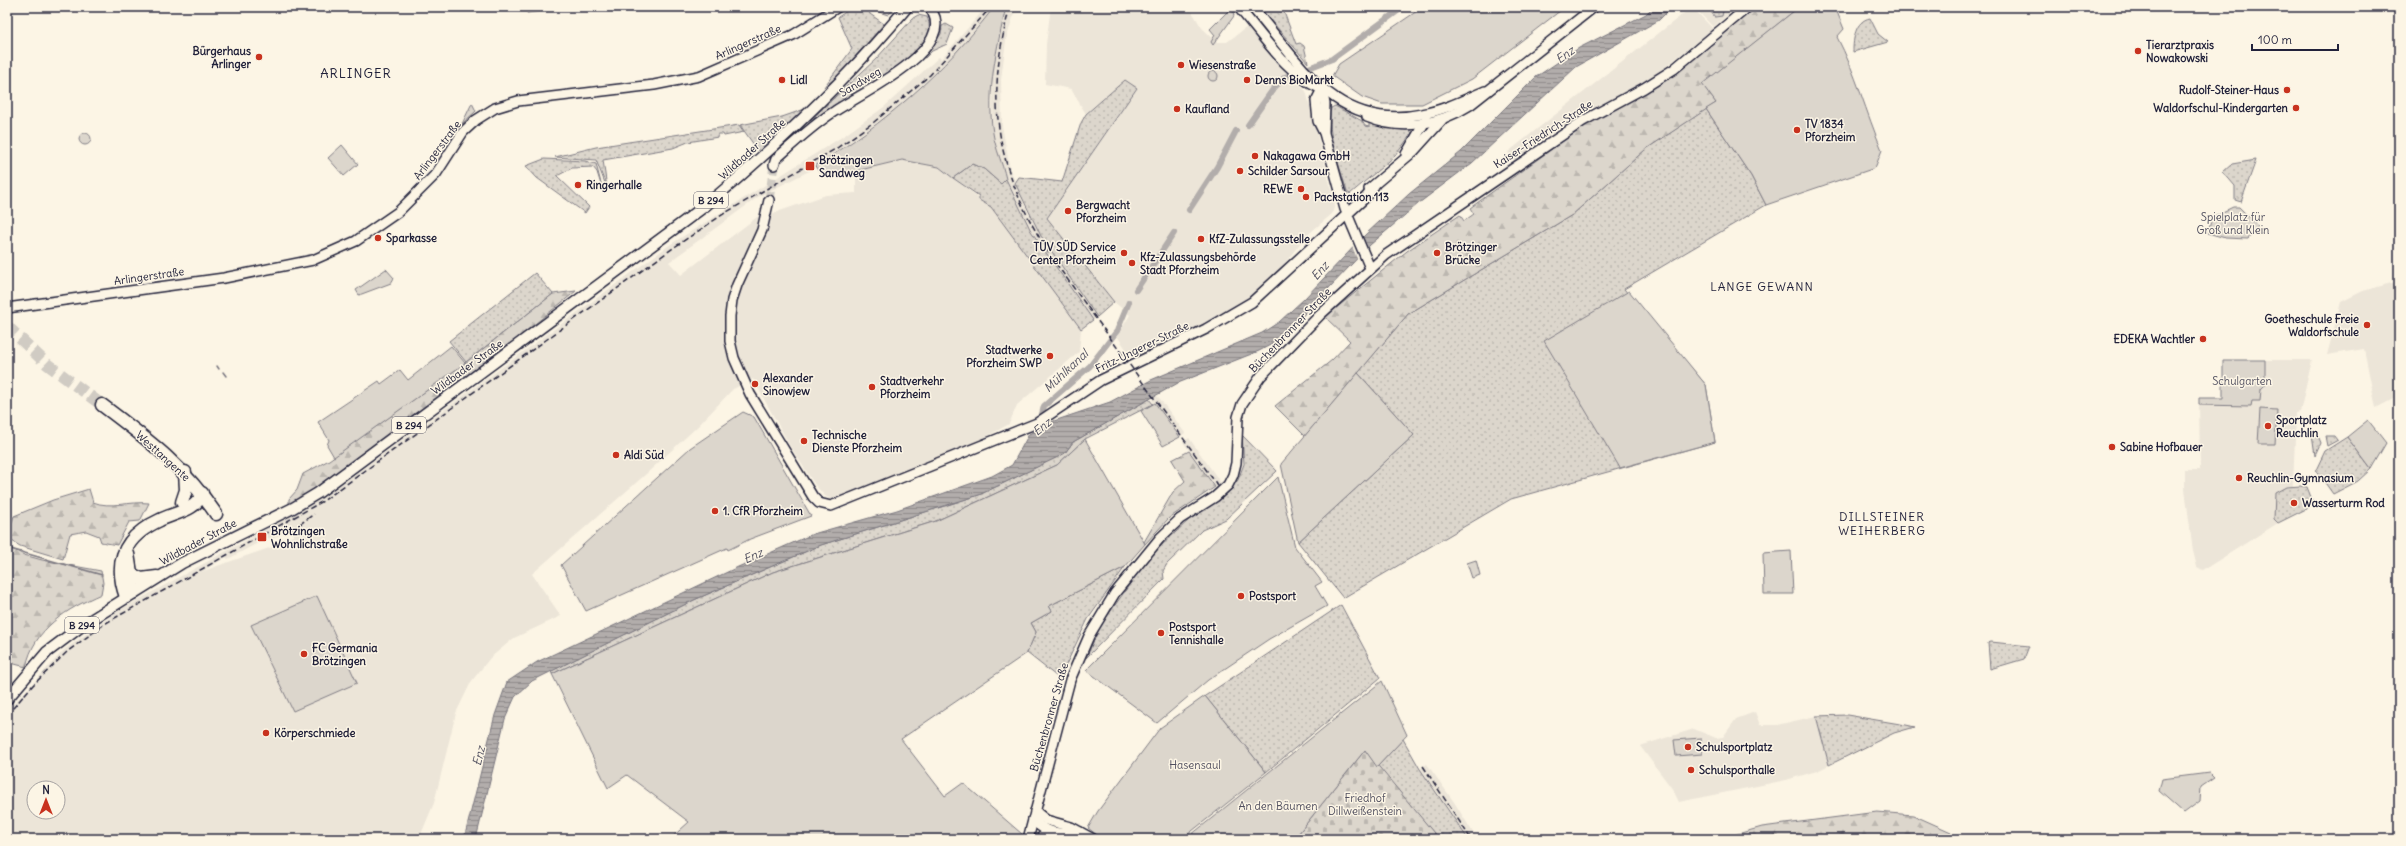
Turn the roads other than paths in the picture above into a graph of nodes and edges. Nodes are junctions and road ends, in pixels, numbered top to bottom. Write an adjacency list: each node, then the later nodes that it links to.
1 (838, 7): 20 (main road, Arlingerstraße)
2 (907, 7): 29 (main road, Wildbader Straße / B 294)
3 (929, 7): 16 (main road, Sandweg)
4 (1238, 7): 8 (main road)
5 (1252, 7): 8 (main road)
6 (1594, 7): 10 (main road)
7 (1748, 7): 19 (main road, Kaiser-Friedrich-Straße)
8 (1294, 63): 9 (main road)
9 (1322, 89): 12 (main road); 18 (main road)
10 (1485, 91): 11 (main road); 13 (main road)
11 (1439, 110): 12 (main road); 14 (main road)
12 (1361, 112): 14 (main road)
13 (1442, 120): 14 (main road); 15 (main road, Fritz-Ungerer-Straße)
14 (1423, 123): 15 (main road, Fritz-Ungerer-Straße)
15 (1404, 159): 18 (main road, Fritz-Ungerer-Straße)
16 (774, 165)
17 (768, 204): 18 (main road, Fritz-Ungerer-Straße)
18 (1346, 212): 19 (main road)
19 (1370, 268): 32 (main road, Büchenbronner Straße)
20 (7, 308)
21 (102, 406): 22 (highway, Westtangente)
22 (185, 472): 23 (highway, Westtangente); 24 (highway)
23 (202, 493): 24 (highway); 25 (highway, Westtangente); 26 (highway)
24 (182, 502): 26 (highway)
25 (216, 514)
26 (160, 520): 27 (highway)
27 (129, 545): 28 (highway); 30 (highway)
28 (130, 573): 29 (highway); 30 (highway)
29 (157, 577): 30 (main road, Wildbader Straße / B 294)
30 (130, 595): 31 (main road, Wildbader Straße / B 294)
31 (7, 699)
32 (1034, 815): 33 (main road); 34 (main road); 35 (main road, Büchenbronner Straße)
33 (1050, 831): 34 (main road); 36 (main road)
34 (1080, 832): 37 (main road)
35 (1028, 839)
36 (1039, 839)
37 (1093, 839)

